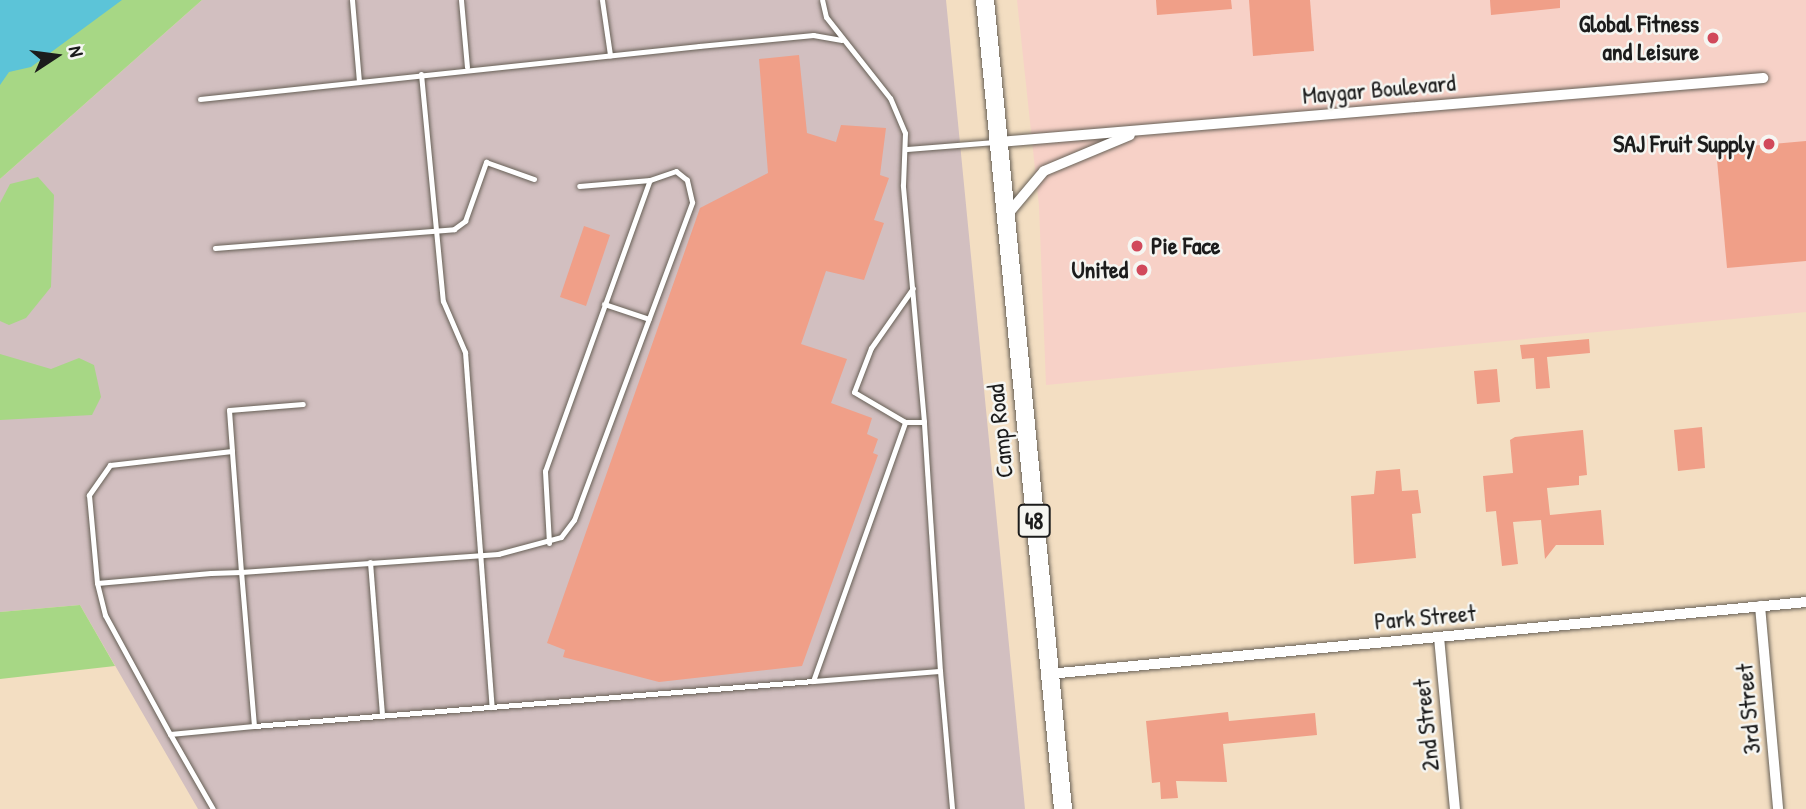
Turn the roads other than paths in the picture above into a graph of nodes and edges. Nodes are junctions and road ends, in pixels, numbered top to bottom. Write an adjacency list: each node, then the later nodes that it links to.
1 (352, 0): 11 (lane)
2 (461, 0): 8 (lane)
3 (602, 0): 7 (lane)
4 (822, 0): 6 (lane)
5 (985, 0): 14 (main road, Camp Road / 48)
6 (842, 40): 7 (lane); 15 (lane)
7 (610, 55): 8 (lane)
8 (467, 67): 9 (lane)
9 (421, 74): 11 (lane); 20 (lane)
10 (1763, 78): 13 (street, Maygar Boulevard)
11 (359, 82): 12 (lane)
12 (200, 99)
13 (1146, 130): 14 (street, Maygar Boulevard); 19 (street)
14 (999, 142): 15 (lane); 19 (main road, Camp Road / 48)
15 (907, 149): 22 (lane)
16 (534, 179): 20 (lane)
17 (650, 180): 18 (lane); 23 (lane); 24 (lane)
18 (579, 186)
19 (1007, 215): 38 (main road, Camp Road / 48)
20 (436, 229): 21 (lane); 30 (lane)
21 (215, 248)
22 (913, 288): 26 (lane); 27 (lane)
23 (604, 303): 24 (lane); 29 (lane)
24 (649, 319): 29 (lane)
25 (303, 404): 28 (lane)
26 (905, 422): 27 (lane); 39 (lane)
27 (924, 422): 37 (lane)
28 (232, 451): 32 (lane); 33 (lane)
29 (549, 543): 30 (lane)
30 (480, 555): 31 (lane); 40 (lane)
31 (370, 562): 32 (lane); 41 (lane)
32 (241, 572): 33 (lane); 42 (lane)
33 (97, 583): 43 (lane)
34 (1806, 602): 35 (street, Park Street)
35 (1760, 606): 36 (street, Park Street); 48 (street, 3rd Street)
36 (1439, 637): 38 (street, Park Street); 47 (street, 2nd Street)
37 (940, 671): 39 (lane); 45 (lane)
38 (1049, 674): 46 (main road, Camp Road / 48)
39 (813, 681): 40 (lane)
40 (492, 708): 41 (lane)
41 (382, 716): 42 (lane)
42 (254, 726): 43 (lane)
43 (170, 734): 44 (lane)
44 (213, 809)
45 (951, 809)
46 (1063, 809)
47 (1455, 809)
48 (1778, 809)

